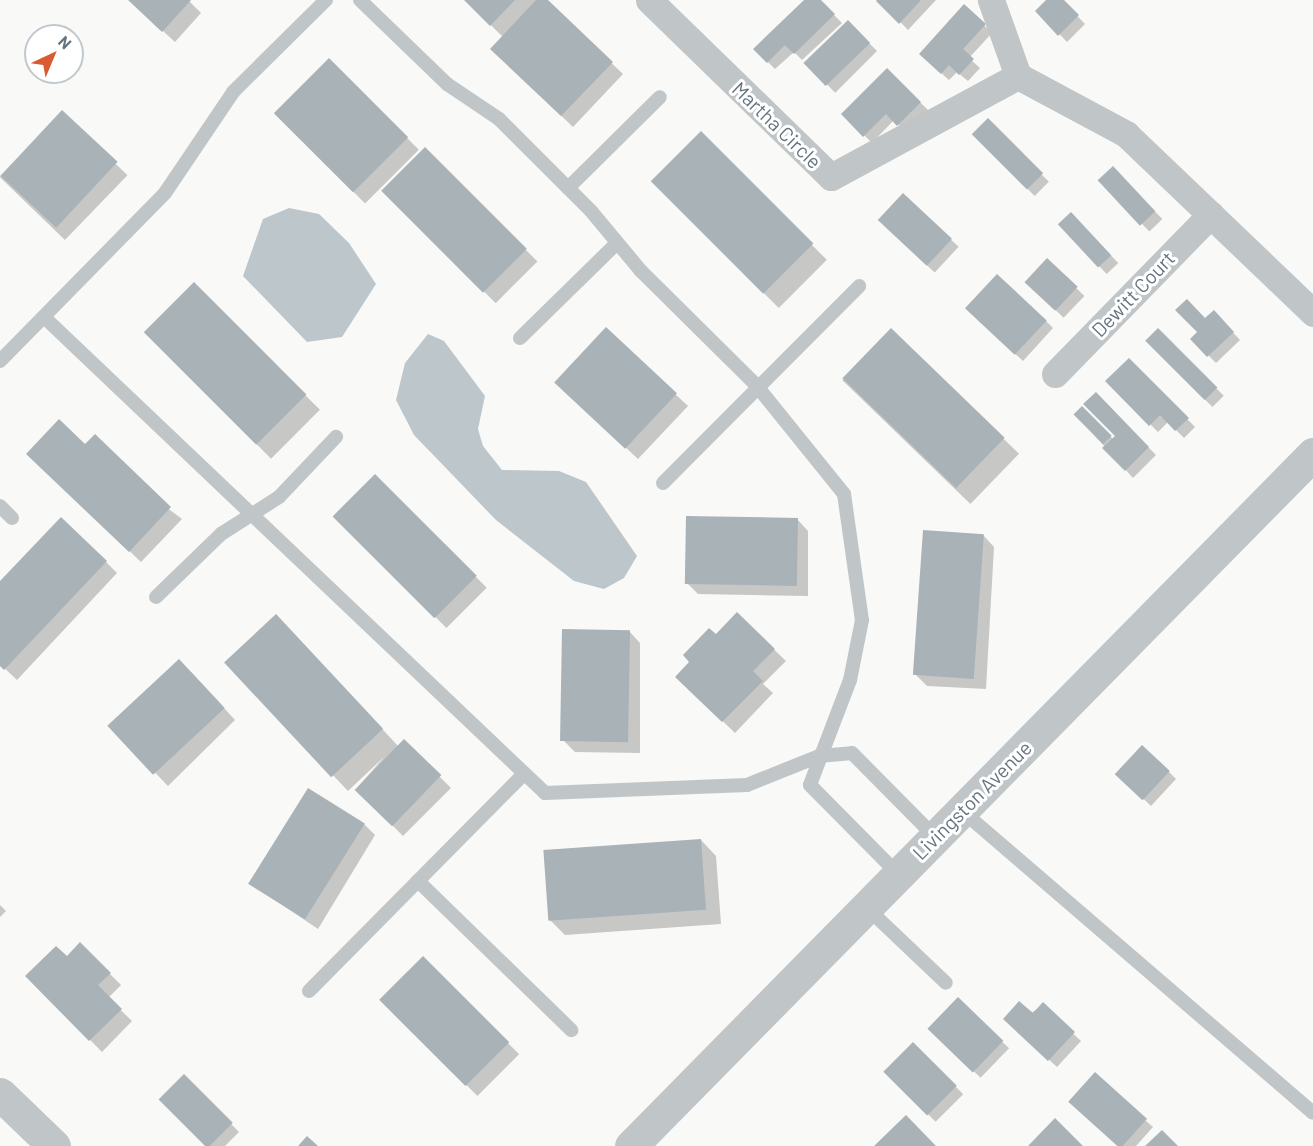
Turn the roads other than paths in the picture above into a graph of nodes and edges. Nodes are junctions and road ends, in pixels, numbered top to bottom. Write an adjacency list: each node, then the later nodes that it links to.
1 (326, 0): 12 (lane)
2 (360, 0): 7 (lane)
3 (649, 0): 5 (street, Martha Circle)
4 (991, 0): 5 (street)
5 (1018, 76): 8 (street)
6 (660, 97): 7 (lane)
7 (568, 188): 9 (lane)
8 (1211, 214): 11 (street); 15 (street, Dewitt Court)
9 (617, 243): 13 (lane); 16 (lane)
10 (859, 286): 16 (lane)
11 (1313, 313)
12 (44, 317): 14 (lane); 21 (lane)
13 (520, 338)
14 (0, 361)
15 (1055, 374)
16 (756, 385): 19 (lane); 24 (lane)
17 (336, 437): 21 (lane)
18 (1313, 454): 26 (street, Livingston Avenue)
19 (663, 483)
20 (0, 506): 22 (lane)
21 (252, 515): 23 (lane); 25 (lane)
22 (12, 518)
23 (156, 597)
24 (819, 756): 25 (lane); 27 (lane); 28 (lane)
25 (524, 774): 29 (lane)
26 (961, 810): 27 (street, Livingston Avenue); 35 (lane)
27 (935, 837): 28 (street, Livingston Avenue)
28 (898, 874): 30 (street, Livingston Avenue)
29 (418, 881): 32 (lane); 33 (lane)
30 (866, 907): 31 (lane); 37 (street, Livingston Avenue)
31 (946, 983)
32 (309, 991)
33 (571, 1030)
34 (0, 1094): 36 (street)
35 (1313, 1113)
36 (54, 1146)
37 (631, 1146)

